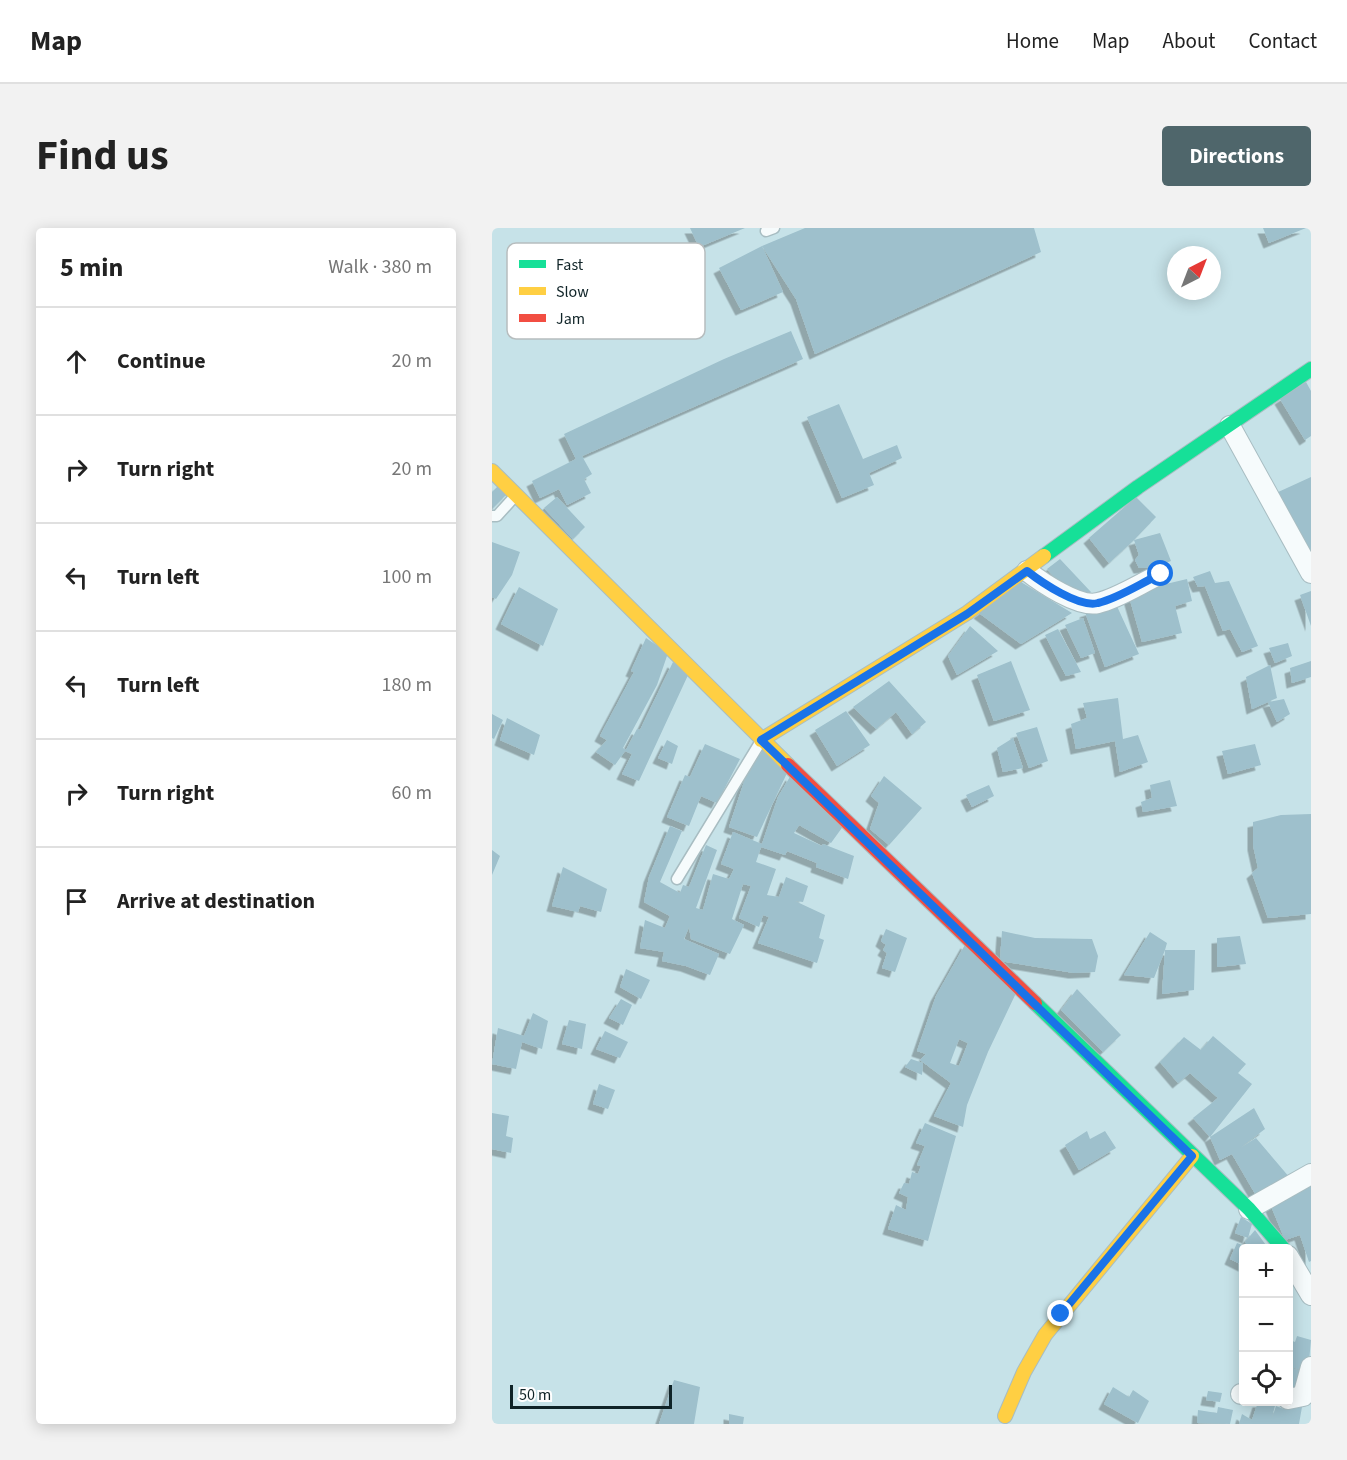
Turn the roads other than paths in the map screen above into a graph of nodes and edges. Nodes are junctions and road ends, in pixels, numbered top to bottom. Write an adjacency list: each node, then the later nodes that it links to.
1 (1311, 369): 2 (street)
2 (1230, 426): 6 (street); 7 (street)
3 (494, 477): 4 (street)
4 (516, 495): 5 (lane); 9 (street)
5 (492, 516)
6 (1027, 571): 8 (street); 9 (street)
7 (1311, 573)
8 (1161, 574)
9 (761, 740): 10 (lane); 11 (street)
10 (677, 879)
11 (1192, 1156): 13 (street); 19 (street)
12 (1311, 1174): 13 (street)
13 (1250, 1209): 14 (street)
14 (1280, 1244)
15 (1293, 1264): 16 (street)
16 (1311, 1295)
17 (1311, 1367): 18 (street)
18 (1293, 1398)
19 (1005, 1416)

